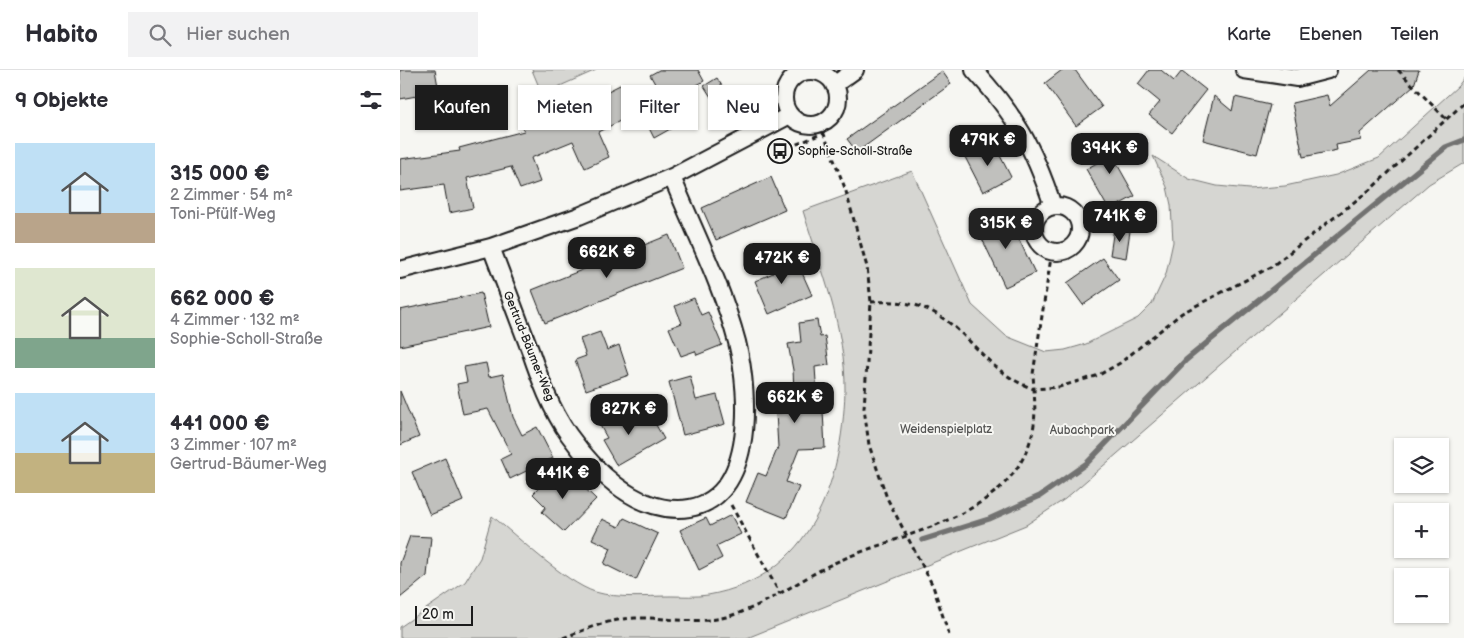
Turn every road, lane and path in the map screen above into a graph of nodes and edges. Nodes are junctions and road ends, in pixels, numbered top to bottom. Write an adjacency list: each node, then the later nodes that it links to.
1 (855, 70): 7 (street)
2 (974, 70): 14 (street)
3 (1244, 70): 4 (street)
4 (1328, 70)
5 (1398, 70): 10 (path)
6 (804, 71): 7 (street); 9 (street)
7 (834, 85): 11 (street)
8 (1464, 104): 10 (path)
9 (790, 115): 11 (street); 13 (street)
10 (1447, 120): 19 (path)
11 (822, 128): 12 (path); 18 (path)
12 (780, 151)
13 (672, 177): 15 (street); 20 (street)
14 (1052, 206): 16 (street); 16 (street)
15 (491, 248): 17 (street); 20 (street, Gertrud-Bäumer-Weg)
16 (1052, 251): 19 (path)
17 (400, 270)
18 (871, 302): 19 (path); 21 (path)
19 (1034, 389): 21 (path)
20 (722, 492): 22 (path)
21 (906, 534): 22 (path); 24 (path)
22 (780, 594): 23 (path)
23 (563, 638)
24 (950, 638)

